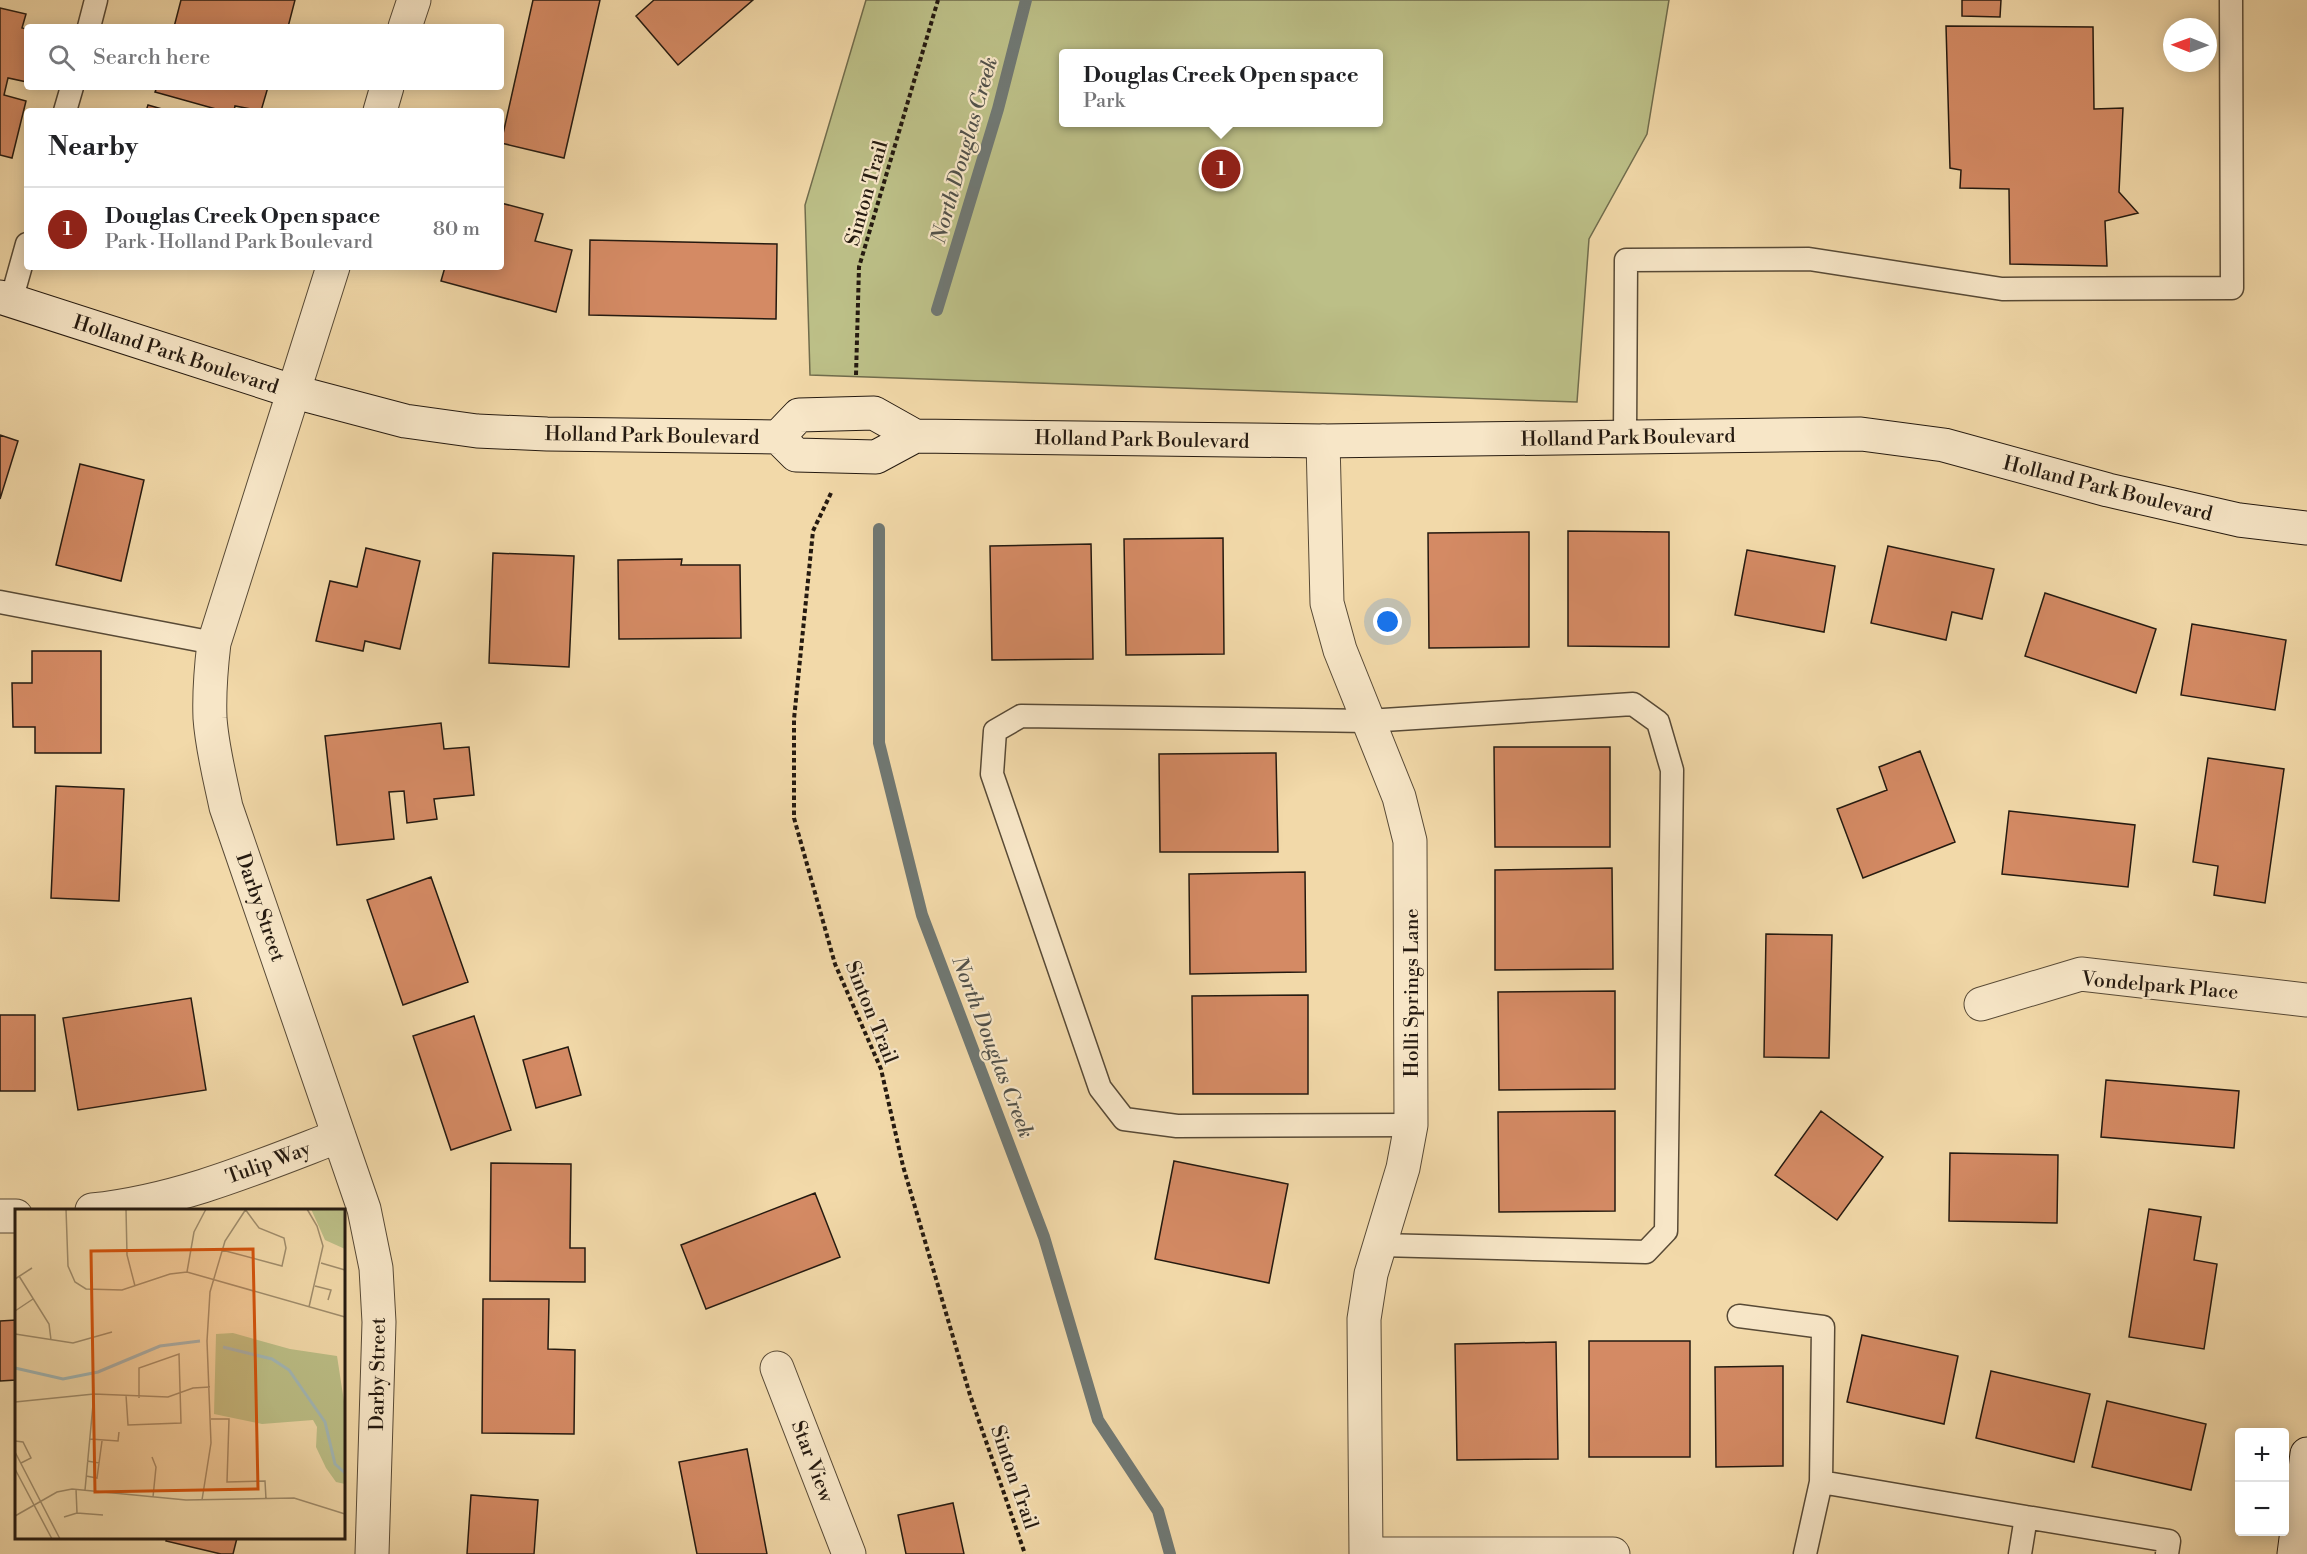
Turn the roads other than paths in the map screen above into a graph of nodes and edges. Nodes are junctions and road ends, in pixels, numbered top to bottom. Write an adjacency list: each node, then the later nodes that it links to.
1 (96, 0): 4 (lane)
2 (414, 0): 5 (street)
3 (2231, 0): 16 (lane)
4 (90, 24)
5 (406, 24)
6 (71, 90): 8 (lane)
7 (386, 90): 9 (street)
8 (66, 108)
9 (381, 108)
10 (24, 252): 12 (lane)
11 (332, 270): 13 (street, Darby Street)
12 (6, 299): 13 (street, Holland Park Boulevard)
13 (295, 392): 15 (street, Holland Park Boulevard); 20 (street, Darby Street)
14 (915, 436): 15 (street, Holland Park Boulevard); 15 (street); 17 (street, Holland Park Boulevard)
15 (778, 437)
16 (1625, 437): 17 (street, Holland Park Boulevard); 18 (street, Holland Park Boulevard)
17 (1323, 441): 21 (street, Holli Springs Lane)
18 (2307, 528)
19 (0, 602): 20 (lane)
20 (214, 643): 25 (street, Darby Street)
21 (1368, 721): 24 (street, Holli Springs Lane); 24 (lane); 27 (lane)
22 (2307, 1000): 23 (street, Vondelpark Place)
23 (1981, 1004)
24 (1411, 1125): 27 (street, Holli Springs Lane)
25 (339, 1136): 26 (street, Tulip Way); 33 (street, Darby Street)
26 (98, 1209)
27 (1380, 1245): 35 (street, Holli Springs Lane)
28 (1739, 1316): 31 (lane)
29 (777, 1368): 34 (street, Star View)
30 (2307, 1454): 41 (street)
31 (1821, 1482): 32 (lane); 38 (lane)
32 (2026, 1517): 39 (lane); 40 (lane)
33 (372, 1554)
34 (849, 1554)
35 (1366, 1554)
36 (1381, 1554): 37 (street)
37 (1613, 1554)
38 (1805, 1554)
39 (2020, 1554)
40 (2167, 1554)
41 (2294, 1554)

